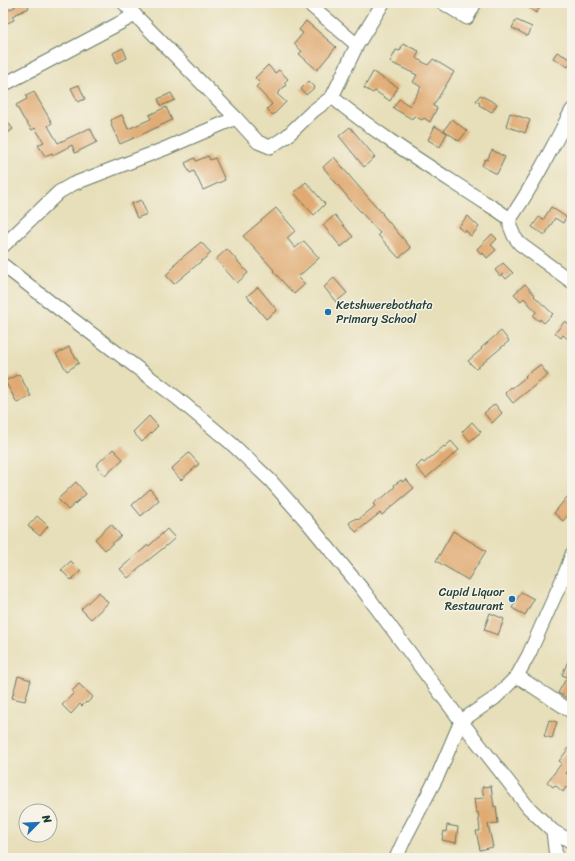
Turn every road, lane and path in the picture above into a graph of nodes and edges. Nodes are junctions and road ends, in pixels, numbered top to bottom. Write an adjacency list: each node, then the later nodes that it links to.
1 (124, 3): 6 (street)
2 (308, 3): 7 (street)
3 (383, 3): 7 (street)
4 (443, 3): 5 (street)
5 (475, 3)
6 (135, 15): 8 (street); 10 (street)
7 (357, 45): 9 (street)
8 (3, 85)
9 (332, 97): 10 (street); 12 (street)
10 (236, 118): 13 (street)
11 (570, 118): 12 (street)
12 (510, 219): 15 (street)
13 (3, 246)
14 (3, 265): 19 (street)
15 (572, 282)
16 (572, 554): 17 (street)
17 (517, 676): 18 (street); 19 (street)
18 (572, 712)
19 (461, 721): 20 (street); 22 (street)
20 (553, 832): 21 (street); 23 (street)
21 (572, 842)
22 (396, 858)
23 (556, 858)

